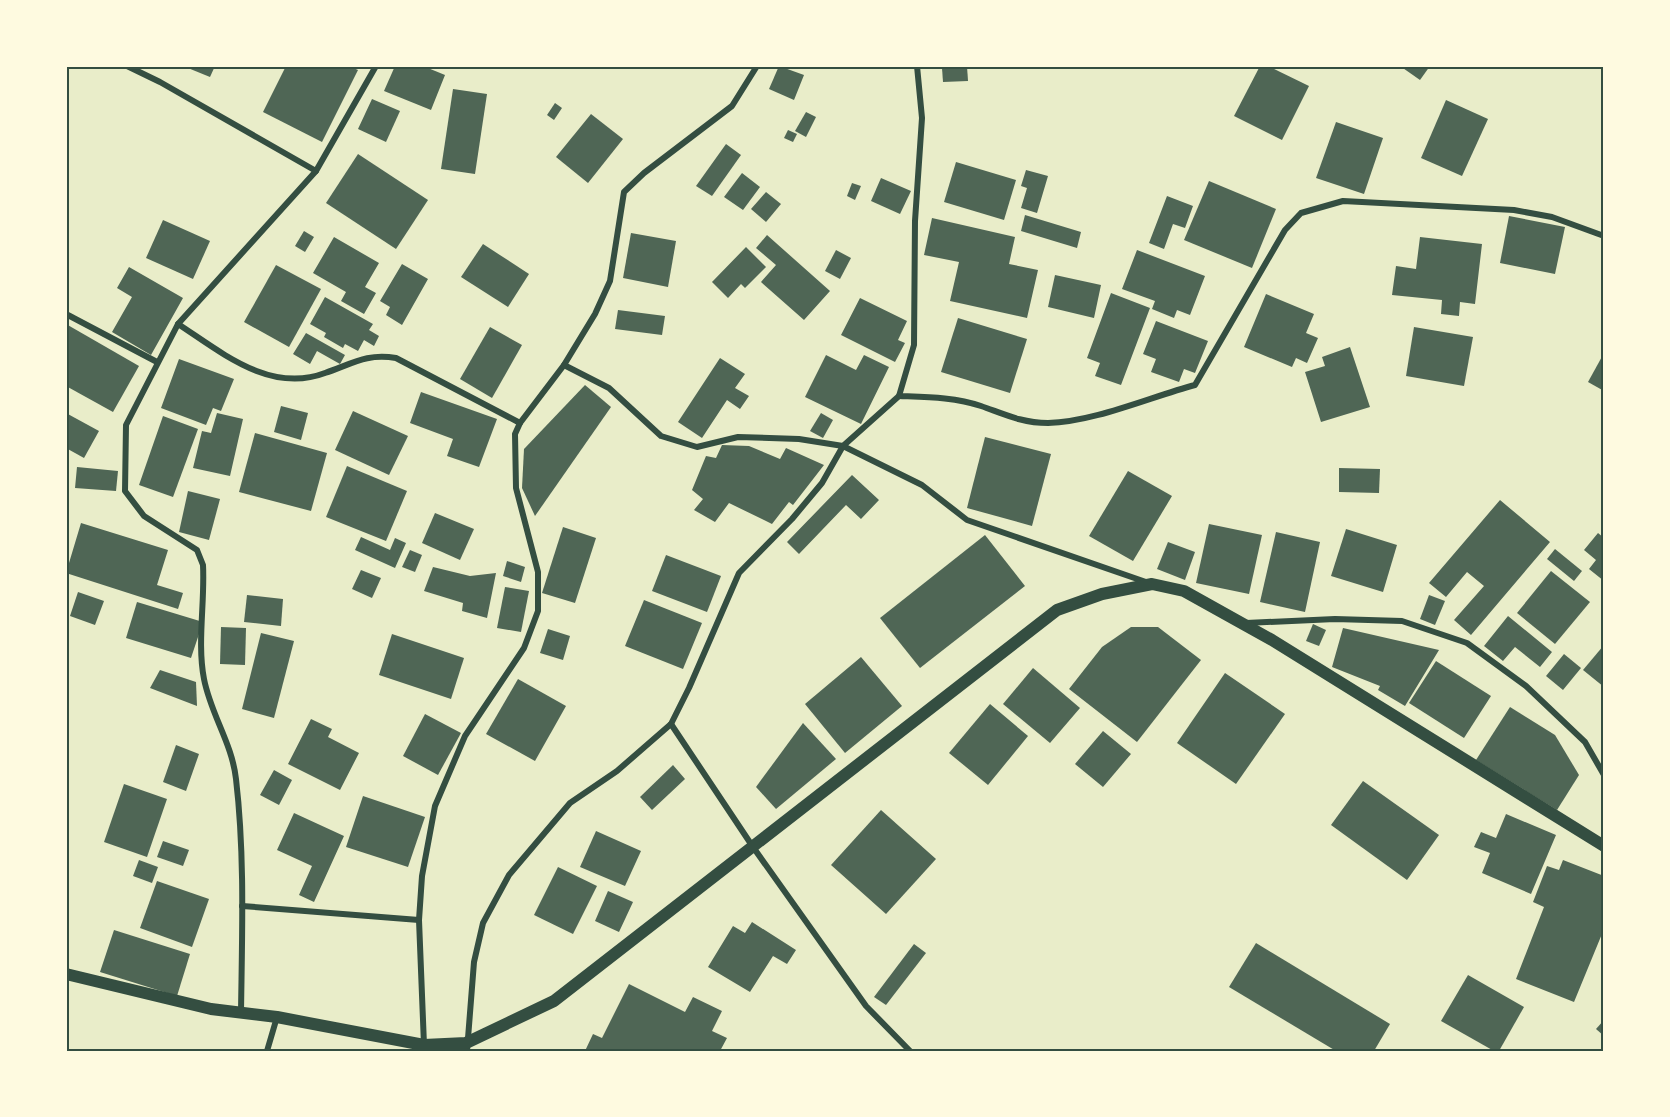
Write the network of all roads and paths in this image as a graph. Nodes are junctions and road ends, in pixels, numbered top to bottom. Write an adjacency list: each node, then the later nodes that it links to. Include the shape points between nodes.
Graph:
1 (127, 66): 5 (street)
2 (376, 66): 5 (street)
3 (757, 66): 10 (street, via 732,106 624,192 610,281)
4 (918, 66): 11 (street, via 922,117 915,221 914,345)
5 (316, 171): 8 (street)
6 (1604, 236): 11 (street, via 1552,217 1514,210 1343,201 1301,213 1285,230 1195,385 1049,423 1014,420 980,406 941,398)
7 (66, 314): 9 (street)
8 (178, 324): 9 (street); 12 (street, via 240,364 281,378 323,375 376,354 396,358)
9 (157, 362): 20 (street, via 126,425 125,491 144,516 197,550 203,565 203,676 209,703 232,753)
10 (564, 365): 12 (street); 13 (street, via 609,388 661,436 697,447 738,437)
11 (899, 396): 13 (street)
12 (520, 423): 21 (street, via 515,434 516,488 538,572 538,611 524,648 465,736 443,782 429,828)
13 (843, 446): 14 (street, via 922,485 967,520); 16 (street, via 822,483 739,573)
14 (1152, 584): 15 (main road, via 1184,591); 19 (main road, via 1102,594 1058,610)
15 (1242, 623): 17 (street, via 1402,621 1467,643 1526,686 1585,742); 18 (main road)
16 (671, 724): 19 (street); 26 (street, via 617,771 570,803 509,875 483,923 474,962)
17 (1604, 775)
18 (1604, 846)
19 (753, 847): 26 (main road, via 554,1001); 28 (street, via 866,1006)
20 (242, 906): 21 (street); 23 (street)
21 (419, 920): 25 (street)
22 (66, 974): 23 (main road)
23 (241, 1013): 24 (main road)
24 (277, 1017): 25 (main road); 27 (street)
25 (424, 1045): 26 (main road)
26 (467, 1047)
27 (267, 1051)
28 (910, 1051)

